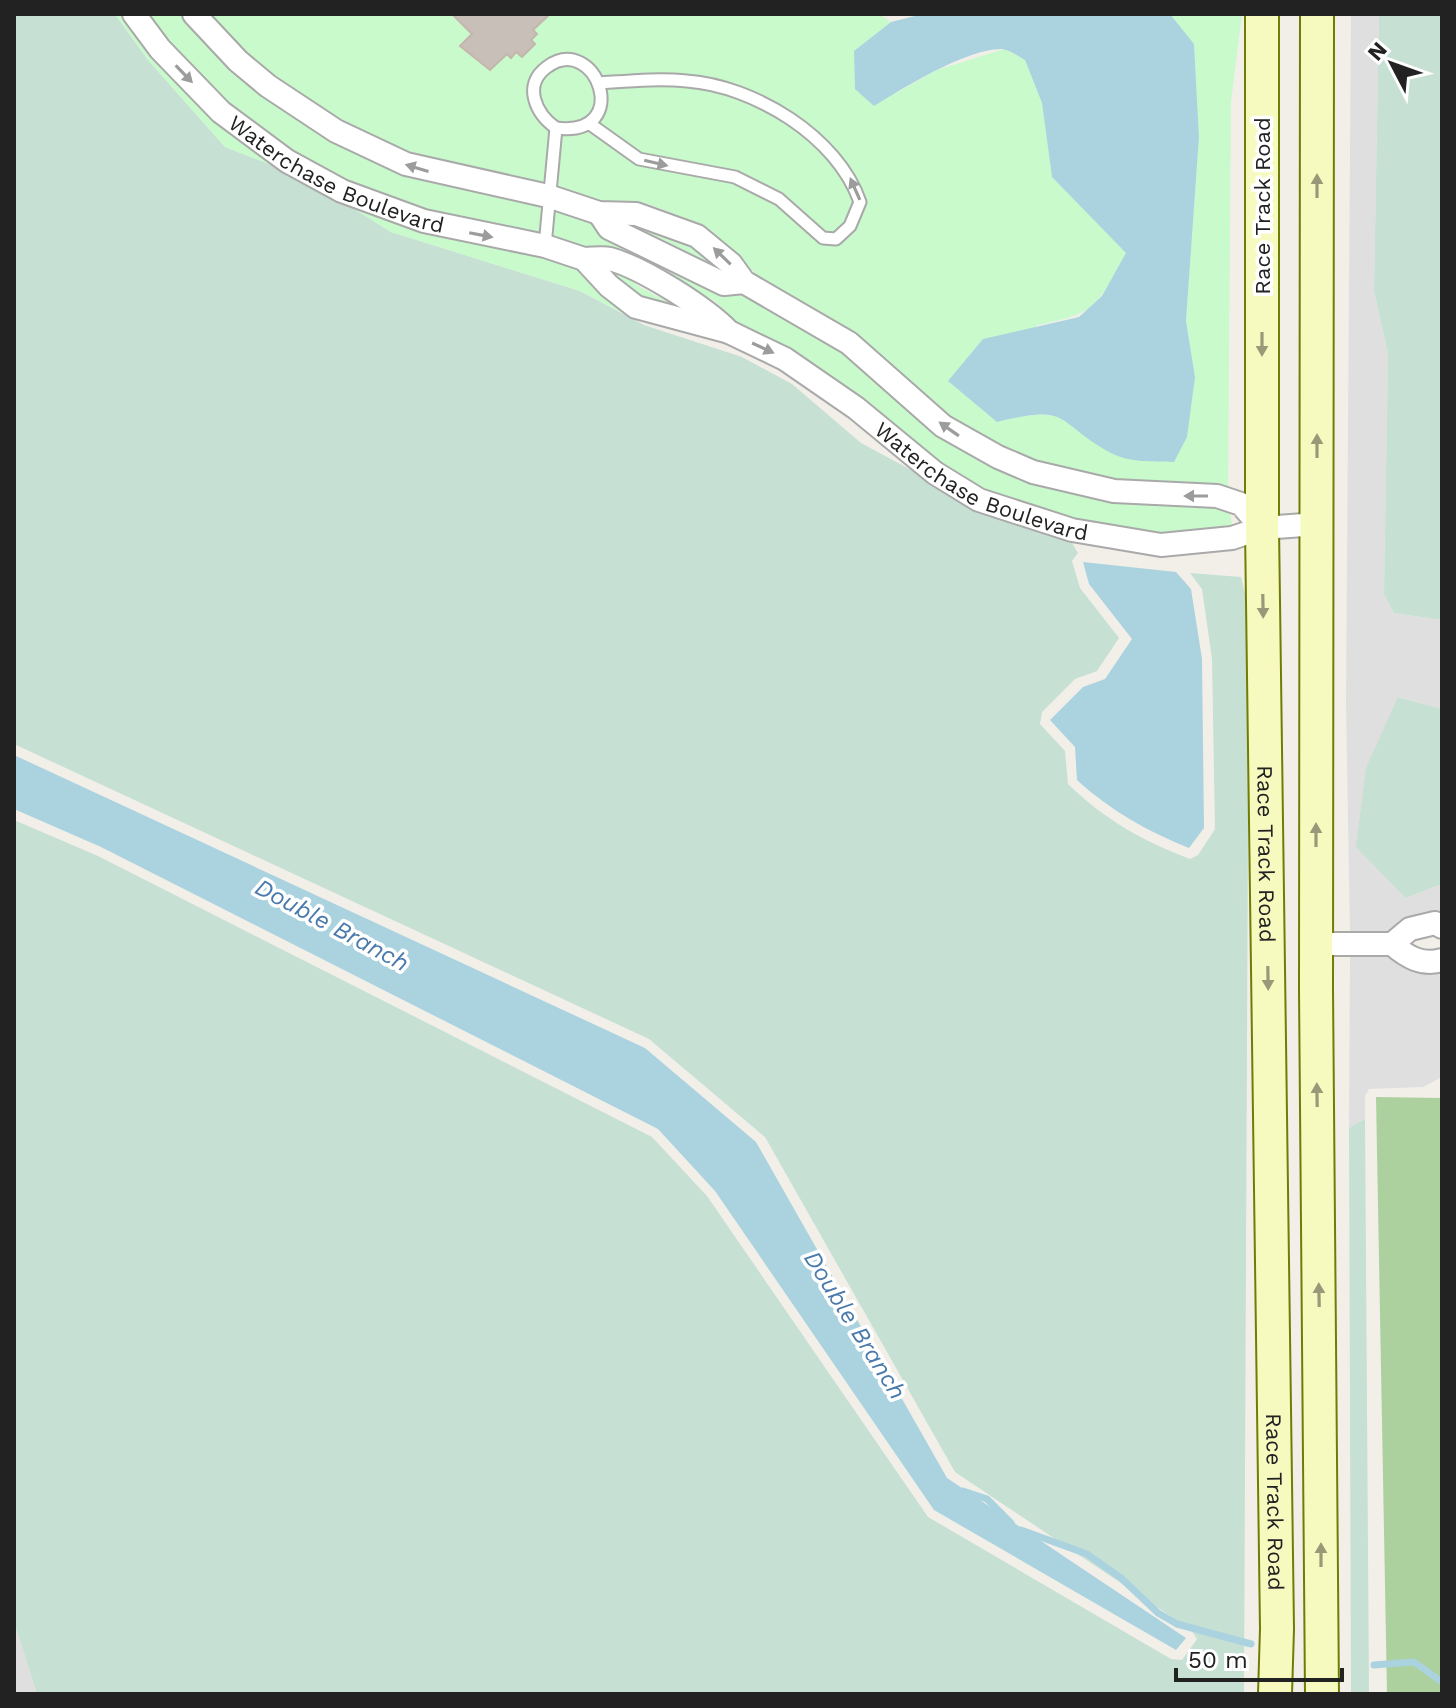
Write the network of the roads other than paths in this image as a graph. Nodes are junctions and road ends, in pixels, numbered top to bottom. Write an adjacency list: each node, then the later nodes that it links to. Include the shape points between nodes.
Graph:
1 (134, 14): 10 (street, Waterchase Boulevard, one-way to 10, via 221,112 287,161 342,191 424,221)
2 (194, 14): 8 (street, Waterchase Boulevard, one-way to 2, via 406,164 336,131 238,61)
3 (1262, 14): 15 (main road, Race Track Road, one-way to 15)
4 (1317, 14): 14 (main road, Race Track Road, one-way to 4)
5 (600, 83): 6 (lane, via 601,107); 6 (lane, one-way to 5, via 639,159 735,177 779,199 823,238 836,239 850,226 860,202 845,171 800,127 733,89 688,81); 7 (lane, via 586,66 569,59 541,72 534,104 542,119)
6 (590, 124): 7 (lane)
7 (556, 128): 8 (lane)
8 (548, 196): 9 (street, Waterchase Boulevard); 10 (lane)
9 (599, 213): 12 (street, Waterchase Boulevard, via 609,228 724,284); 12 (street, Waterchase Boulevard, one-way to 9, via 697,236 636,214)
10 (545, 246): 11 (street, Waterchase Boulevard)
11 (584, 259): 13 (street, Waterchase Boulevard, via 636,307); 13 (street, Waterchase Boulevard, via 608,258 626,266 710,312)
12 (744, 282): 15 (street, Waterchase Boulevard, one-way to 12, via 1241,504 1217,496 1114,491 1033,472 998,457 943,426 849,343)
13 (729, 332): 15 (street, Waterchase Boulevard, one-way to 15, via 785,359 935,473 979,500 1072,530 1161,545 1232,538)
14 (1317, 524): 15 (street, Waterchase Boulevard); 17 (main road, Race Track Road, one-way to 14)
15 (1262, 528): 21 (main road, Race Track Road, one-way to 21)
16 (1442, 927): 18 (street, via 1435,923 1410,929)
17 (1317, 944): 18 (street); 20 (main road, Race Track Road, one-way to 17)
18 (1392, 944): 19 (street, via 1406,956 1430,963)
19 (1442, 960)
20 (1321, 1454): 21 (main road); 23 (main road, Race Track Road, one-way to 20)
21 (1275, 1455): 22 (main road, Race Track Road)
22 (1275, 1694)
23 (1322, 1694)

